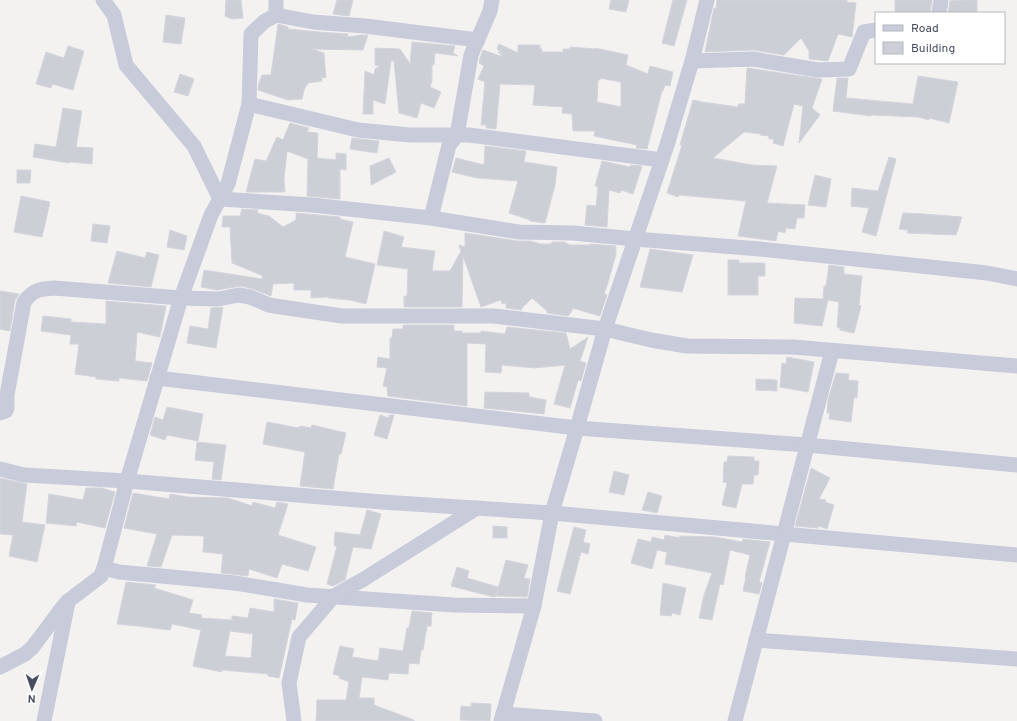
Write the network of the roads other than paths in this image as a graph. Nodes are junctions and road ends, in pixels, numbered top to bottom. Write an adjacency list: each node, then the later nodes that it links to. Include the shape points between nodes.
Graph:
1 (103, 0): 13 (street, via 114,15 126,65 194,146)
2 (492, 0): 8 (street)
3 (707, 0): 9 (street)
4 (941, 0): 6 (street)
5 (276, 7): 8 (street, via 314,22); 10 (street, via 251,34)
6 (939, 12)
7 (875, 30): 9 (street, via 864,32 849,69 818,70 753,59)
8 (478, 40): 11 (street, via 471,55)
9 (692, 61): 12 (street)
10 (249, 104): 11 (street, via 358,130 410,135); 13 (street, via 228,184)
11 (457, 135): 12 (street); 14 (street, via 449,145)
12 (662, 160): 15 (street)
13 (220, 199): 14 (street, via 312,205); 17 (street, via 211,215)
14 (431, 218): 15 (street, via 519,232 573,233)
15 (635, 240): 16 (street, via 760,249); 18 (street)
16 (1017, 279)
17 (181, 298): 18 (street, via 218,299 239,295 281,307 342,316 494,316); 21 (street); 22 (street, via 54,288 41,289 30,294 24,302 7,395 8,408)
18 (605, 329): 19 (street, via 687,346 793,347); 23 (street)
19 (832, 351): 20 (street); 24 (street)
20 (1017, 366)
21 (158, 378): 23 (street); 27 (street)
22 (0, 413)
23 (577, 428): 24 (street); 29 (street)
24 (807, 445): 25 (street); 30 (street)
25 (1017, 465)
26 (0, 468): 27 (street, via 24,475)
27 (128, 481): 28 (street); 32 (street)
28 (477, 508): 29 (street); 33 (street)
29 (552, 513): 30 (street); 35 (street)
30 (783, 534): 31 (street); 36 (street)
31 (1017, 554)
32 (104, 568): 33 (street, via 119,572 236,583); 34 (street, via 101,576)
33 (334, 596): 35 (street, via 454,605); 41 (street, via 299,637 289,683)
34 (68, 601): 38 (street, via 25,654); 40 (street)
35 (534, 606): 39 (street)
36 (756, 640): 37 (street); 43 (street)
37 (1017, 659)
38 (0, 667)
39 (502, 717): 42 (street)
40 (44, 721)
41 (294, 721)
42 (596, 721)
43 (735, 721)

